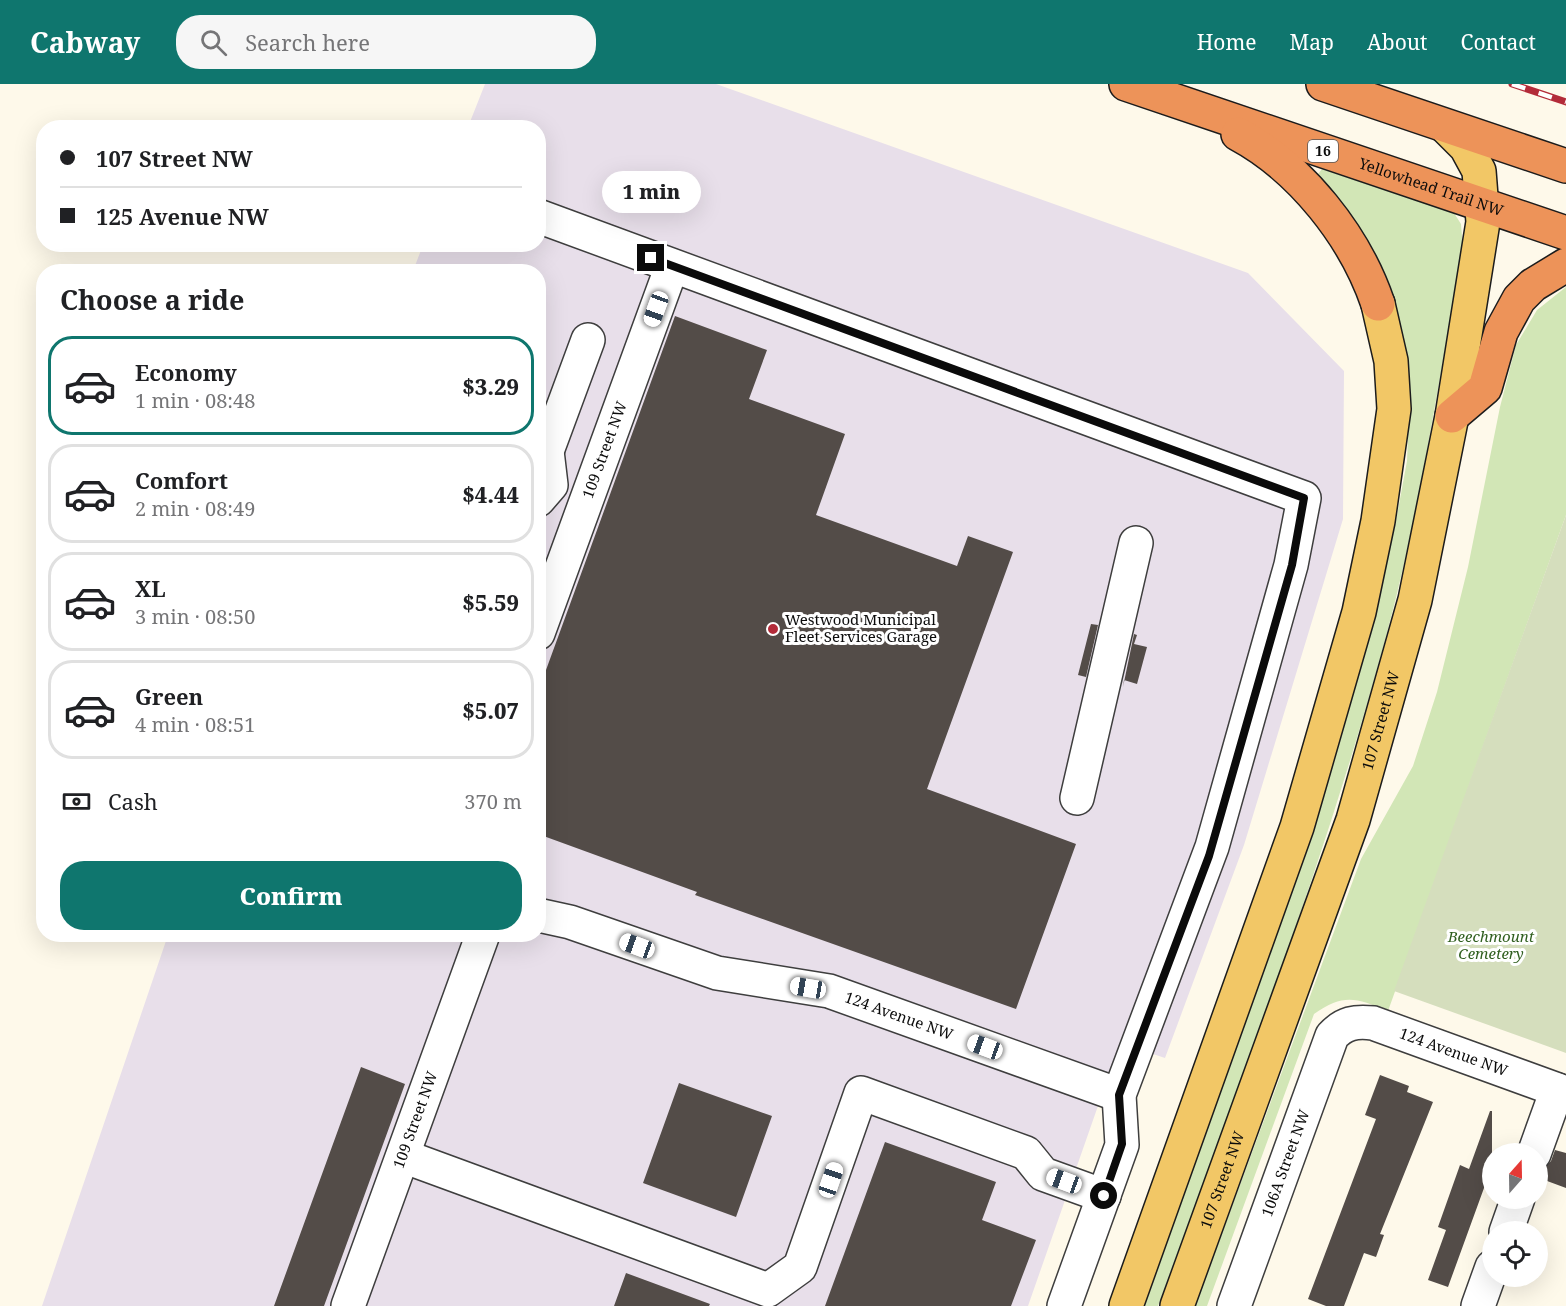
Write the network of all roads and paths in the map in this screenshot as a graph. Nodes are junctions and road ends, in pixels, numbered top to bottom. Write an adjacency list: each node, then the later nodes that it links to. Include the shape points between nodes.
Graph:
1 (1126, 84): 3 (highway, Yellowhead Trail NW / 16)
2 (1323, 84): 4 (highway)
3 (1163, 97): 6 (highway, Yellowhead Trail NW / 16); 11 (highway, via 1240,135 1287,170 1348,241 1369,278)
4 (1445, 126): 5 (highway); 6 (main road, 107 Street NW, via 1466,147 1479,171)
5 (1566, 166)
6 (1482, 205): 8 (highway, Yellowhead Trail NW / 16); 13 (main road, 107 Street NW, via 1480,255)
7 (546, 219): 10 (street)
8 (1566, 233)
9 (1566, 265): 13 (highway, via 1533,285 1519,299 1501,332 1485,388)
10 (672, 266): 18 (street, 109 Street NW); 24 (street, via 1304,498 1292,565 1209,856)
11 (1378, 304): 31 (main road, via 1391,361 1394,409 1378,521 1359,612 1297,827)
12 (588, 340): 14 (street)
13 (1452, 416): 32 (main road, 107 Street NW, via 1415,600 1353,820)
14 (546, 440)
15 (546, 461): 16 (street, via 551,485)
16 (546, 491)
17 (1136, 543): 19 (street)
18 (546, 611)
19 (1077, 798)
20 (546, 917): 24 (street, 124 Avenue NW, via 717,973 829,991)
21 (480, 942): 26 (street, 109 Street NW)
22 (1342, 1025): 23 (street, 124 Avenue NW, via 1373,1023); 33 (street, 106A Street NW, via 1332,1036)
23 (1562, 1091): 25 (street)
24 (1119, 1095): 27 (street, via 1122,1144)
25 (1539, 1143)
26 (403, 1156): 27 (street, via 768,1290 800,1267 861,1093 1026,1153 1043,1174); 29 (street, 109 Street NW)
27 (1104, 1196): 30 (street)
28 (1485, 1287): 34 (street)
29 (348, 1306)
30 (1064, 1306)
31 (1126, 1306)
32 (1178, 1306)
33 (1234, 1306)
34 (1478, 1306)

